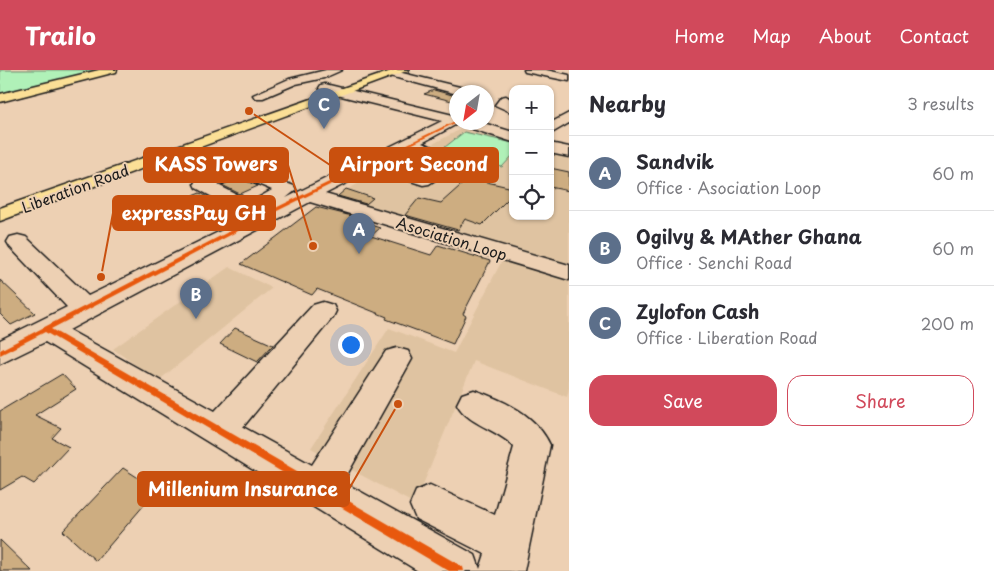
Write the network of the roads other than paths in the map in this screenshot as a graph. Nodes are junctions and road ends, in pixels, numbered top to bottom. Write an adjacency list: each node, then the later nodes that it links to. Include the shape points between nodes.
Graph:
1 (112, 70): 10 (main road)
2 (337, 70): 9 (street, via 294,81)
3 (379, 70): 8 (main road, Liberation Road)
4 (529, 70): 6 (street)
5 (397, 71): 7 (street); 8 (main road)
6 (569, 78)
7 (449, 87)
8 (341, 88): 11 (street); 12 (main road, Liberation Road); 13 (street); 27 (main road, Liberation Road)
9 (259, 95)
10 (0, 98)
11 (374, 100): 12 (main road, via 340,99); 14 (street)
12 (292, 110): 28 (main road, Liberation Road)
13 (449, 118)
14 (449, 119)
15 (564, 119): 19 (street)
16 (494, 122): 17 (street)
17 (509, 125)
18 (449, 127): 22 (street)
19 (554, 127)
20 (489, 130): 21 (street)
21 (509, 136)
22 (409, 144): 25 (street); 25 (street, via 452,163 424,180)
23 (554, 149): 24 (street)
24 (569, 152)
25 (374, 163): 26 (street)
26 (306, 195): 30 (street, Asociation Loop); 31 (street, via 257,213)
27 (0, 203)
28 (0, 215)
29 (18, 242): 31 (street)
30 (569, 273)
31 (84, 308): 33 (street)
32 (323, 311): 37 (street)
33 (44, 329): 34 (street); 37 (street)
34 (0, 353)
35 (397, 359): 38 (street)
36 (474, 404): 40 (street, via 520,429 532,445)
37 (219, 431): 38 (street)
38 (318, 489): 41 (street)
39 (430, 505): 40 (street)
40 (505, 557)
41 (459, 571)

